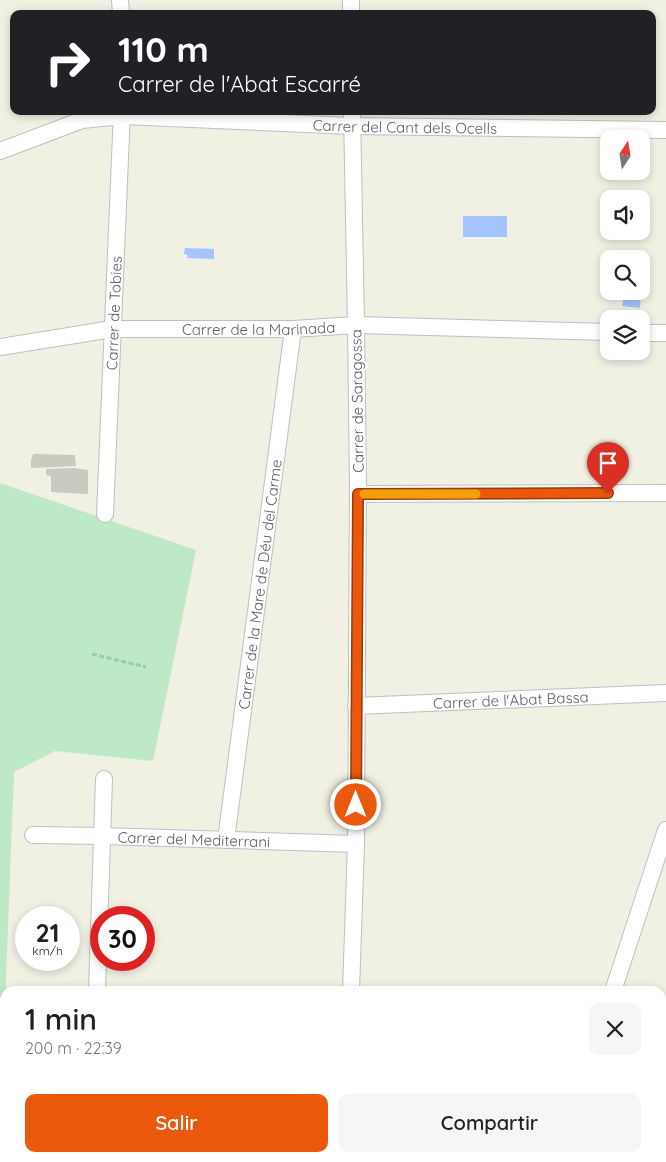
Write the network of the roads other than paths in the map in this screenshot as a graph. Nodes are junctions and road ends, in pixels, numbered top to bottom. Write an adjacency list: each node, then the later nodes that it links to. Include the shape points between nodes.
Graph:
1 (115, 115): 6 (street, Carrer del Cant dels Ocells, via 82,120)
2 (122, 115): 8 (street, Carrer de Tobies)
3 (168, 115): 4 (street, Carrer del Cant dels Ocells)
4 (352, 119): 5 (street, Carrer del Cant dels Ocells); 7 (street, Carrer de Saragossa)
5 (666, 130)
6 (0, 151)
7 (356, 326): 9 (street, Carrer de la Marinada); 10 (street, Carrer de la Marinada); 15 (street, Carrer de Saragossa)
8 (112, 328): 9 (street, Carrer de la Marinada); 13 (street, Carrer de la Marinada); 16 (street, Carrer de Tobies)
9 (293, 329): 23 (street, Carrer de la Mare de Déu del Carme)
10 (600, 332)
11 (650, 333): 12 (street)
12 (666, 333)
13 (0, 347)
14 (666, 493): 15 (street)
15 (358, 494): 18 (street, Carrer de Saragossa)
16 (105, 514)
17 (666, 693): 18 (street, Carrer de l'Abat Bassa)
18 (356, 706): 24 (street, Carrer de Saragossa)
19 (104, 779): 22 (street)
20 (666, 830): 27 (street)
21 (33, 835): 22 (street, Carrer del Mediterrani)
22 (102, 836): 23 (street, Carrer del Mediterrani); 25 (street)
23 (226, 840): 24 (street, Carrer del Mediterrani)
24 (356, 844): 26 (street, Carrer de Saragossa)
25 (97, 986)
26 (351, 986)
27 (615, 986)

